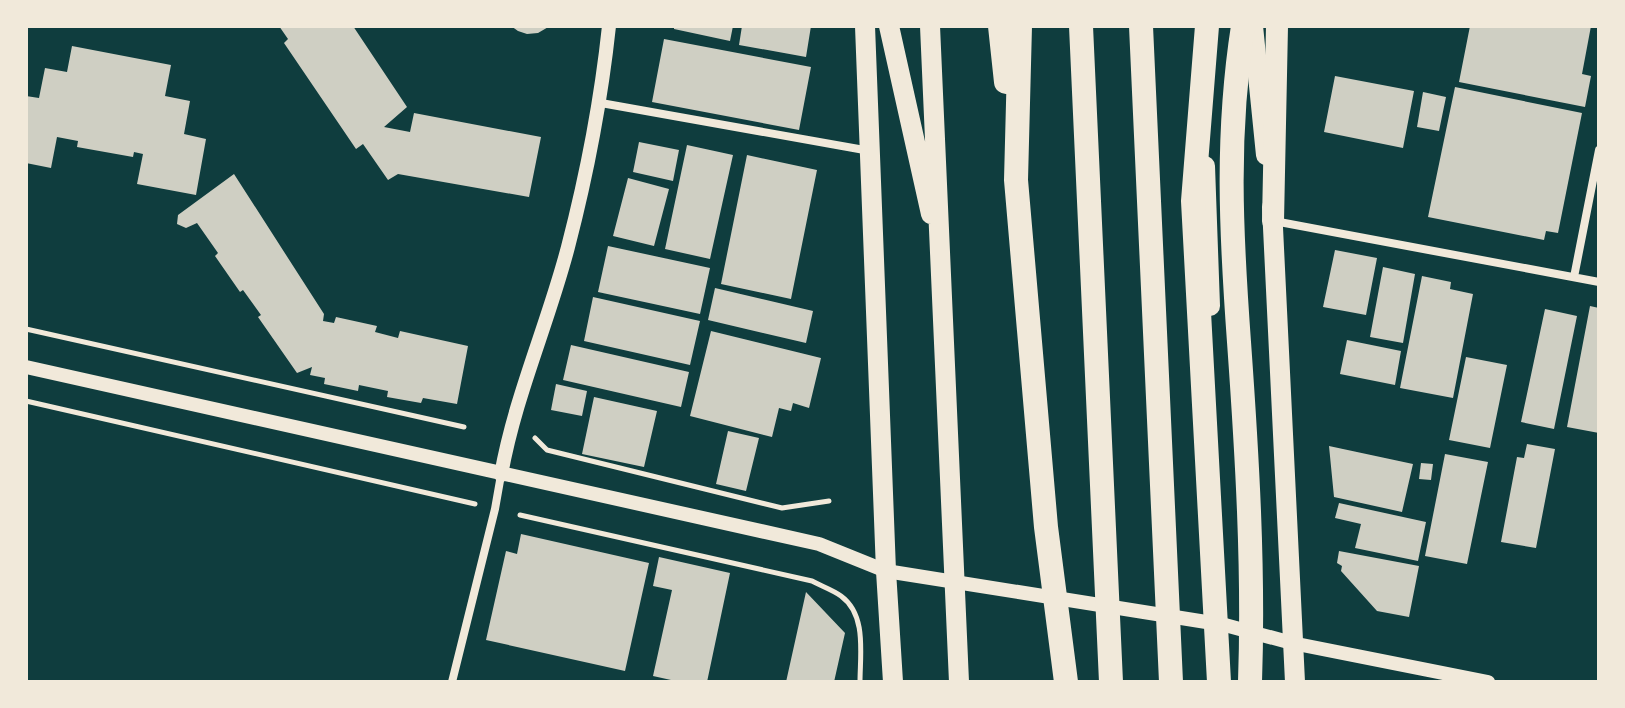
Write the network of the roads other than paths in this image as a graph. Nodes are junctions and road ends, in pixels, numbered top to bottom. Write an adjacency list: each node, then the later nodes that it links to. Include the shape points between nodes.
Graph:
1 (609, 26): 14 (street)
2 (865, 26): 16 (main road)
3 (889, 26): 19 (main road, via 926,199)
4 (930, 26): 19 (main road)
5 (1000, 26): 17 (highway)
6 (1020, 26): 17 (highway)
7 (1081, 26): 32 (highway)
8 (1141, 26): 33 (highway)
9 (1199, 26): 26 (main road)
10 (1207, 26): 34 (highway, via 1193,201)
11 (1243, 26): 36 (highway, via 1230,199 1248,498)
12 (1253, 26): 18 (main road)
13 (1277, 26): 18 (highway)
14 (601, 103): 16 (street); 23 (street, via 568,249 509,432)
15 (1599, 150): 20 (street)
16 (871, 151): 24 (main road)
17 (1016, 180): 31 (highway, via 1046,527)
18 (1273, 221): 20 (street); 27 (main road)
19 (940, 240): 25 (main road)
20 (1574, 277): 21 (street)
21 (1599, 282)
22 (26, 367): 23 (street)
23 (501, 475): 24 (street, via 819,544); 28 (street)
24 (886, 571): 25 (street); 29 (main road)
25 (955, 582): 26 (street); 30 (main road)
26 (1225, 625): 27 (street); 35 (main road)
27 (1292, 643): 37 (main road); 38 (street)
28 (452, 682)
29 (893, 682)
30 (959, 682)
31 (1066, 682)
32 (1111, 682)
33 (1171, 682)
34 (1219, 682)
35 (1227, 682)
36 (1250, 682)
37 (1295, 682)
38 (1488, 682)

